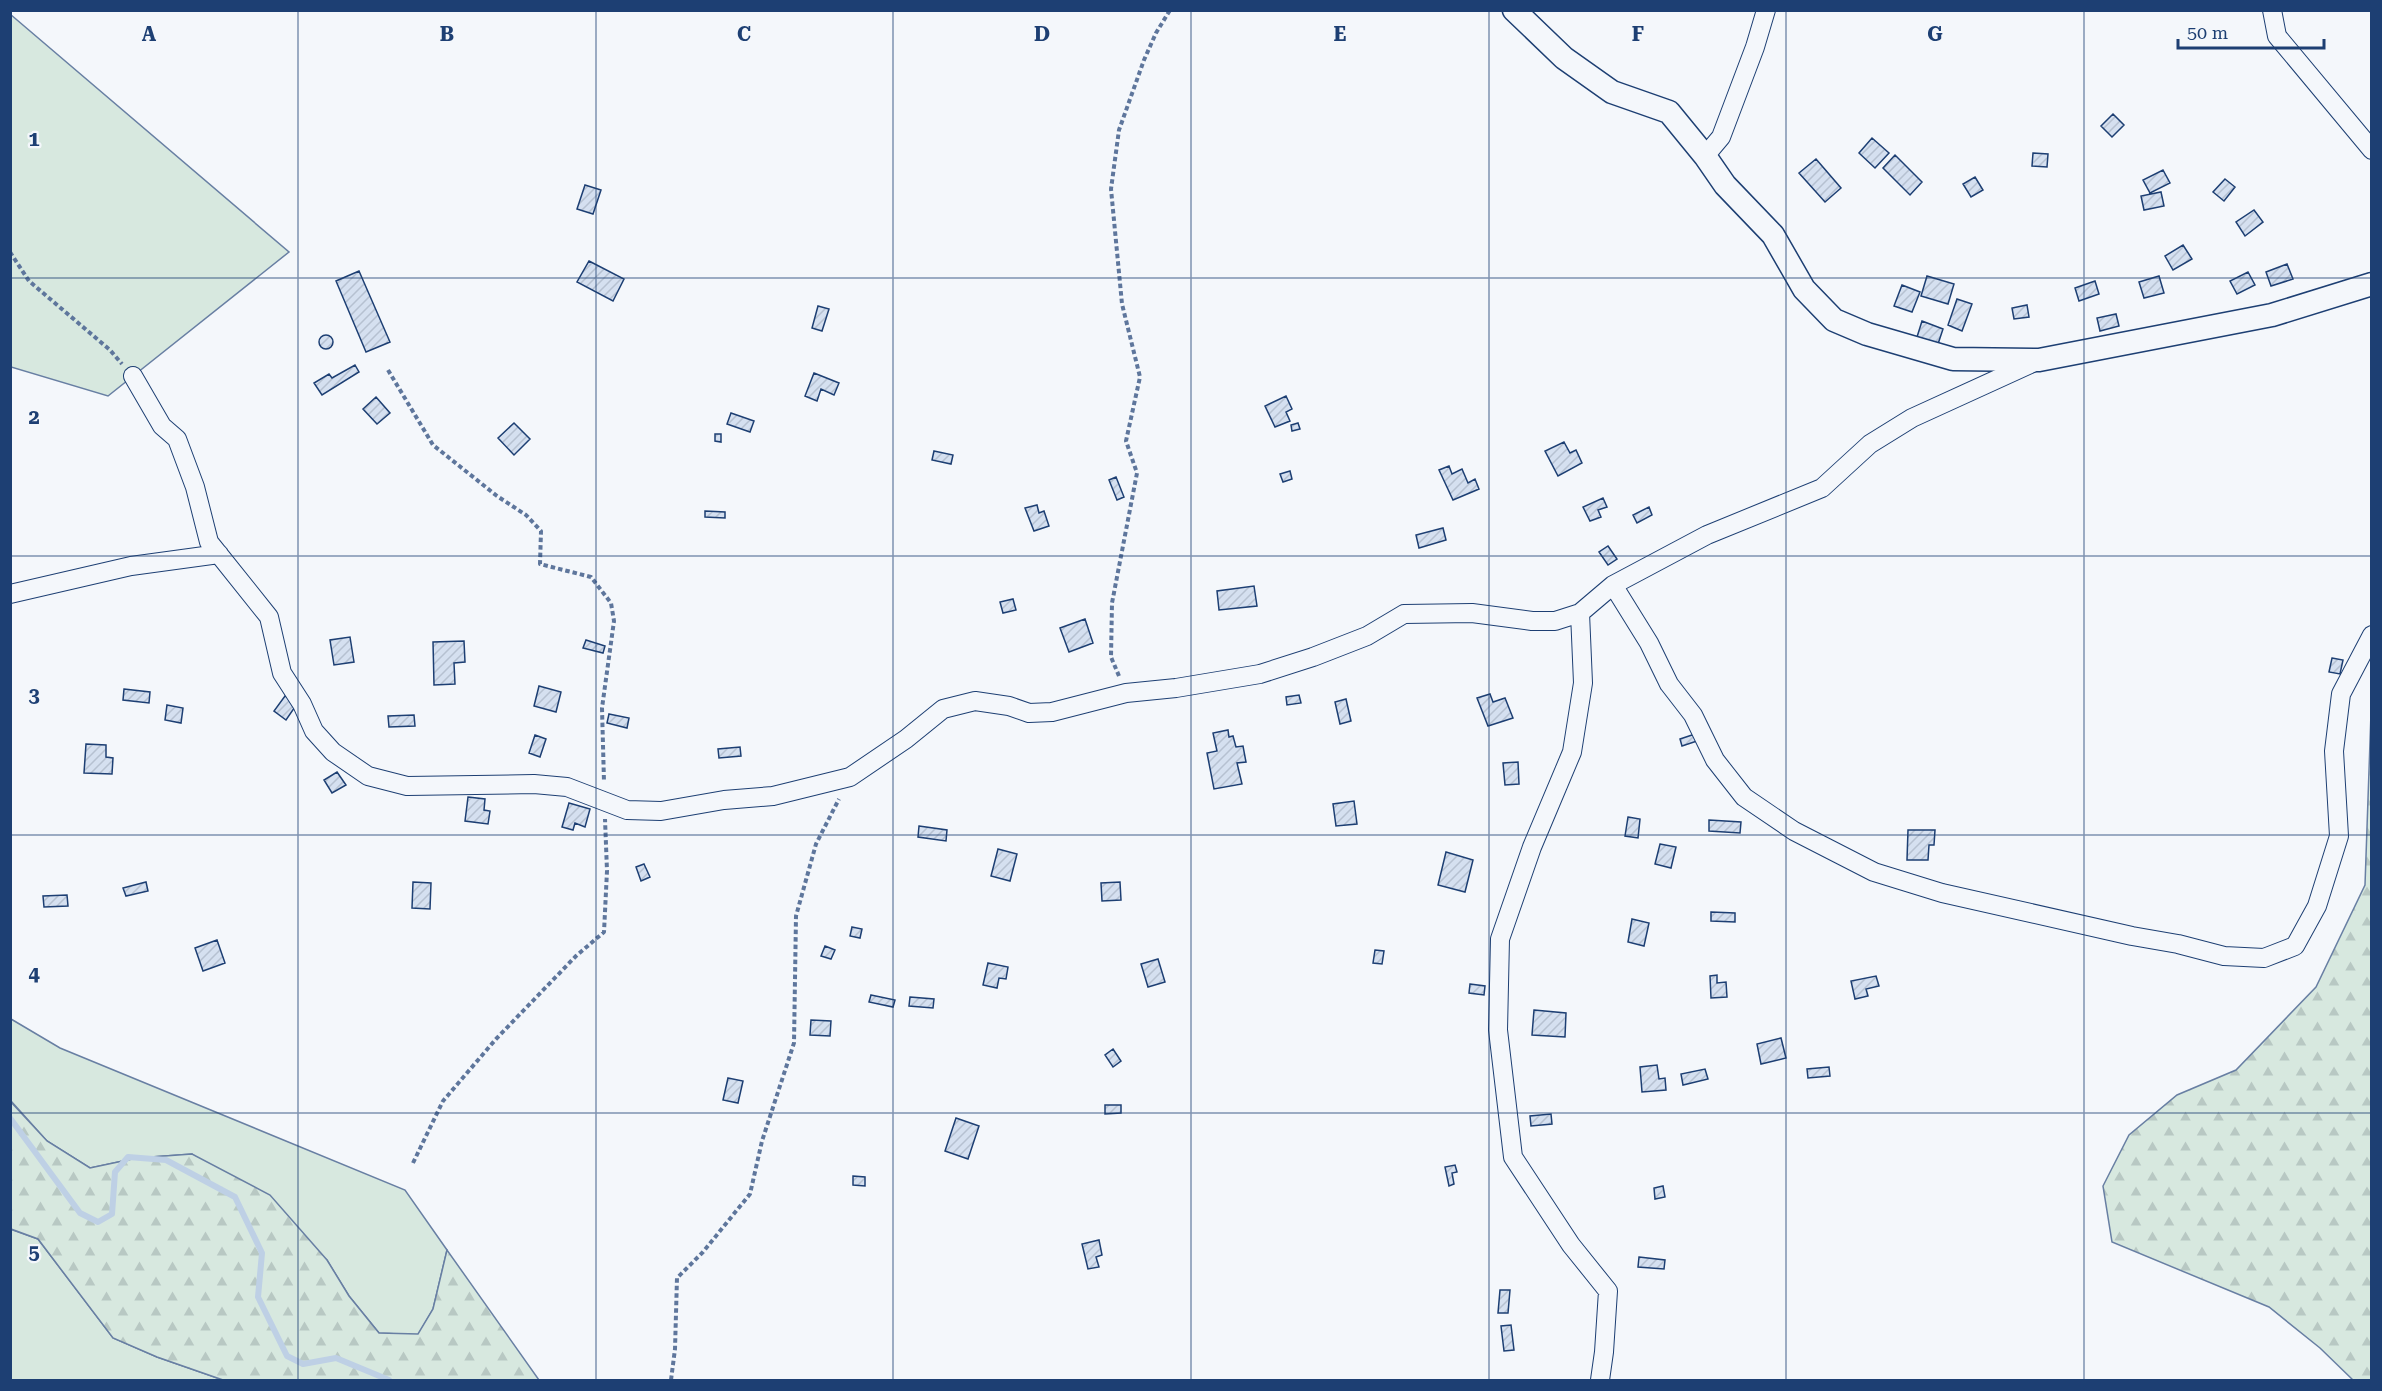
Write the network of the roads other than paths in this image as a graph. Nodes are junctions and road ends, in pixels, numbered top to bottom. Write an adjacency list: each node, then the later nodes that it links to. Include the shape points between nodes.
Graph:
1 (1514, 10): 5 (street, via 1564,58 1612,92 1669,112)
2 (1766, 10): 5 (street, via 1721,138)
3 (2272, 10): 4 (street, via 2277,36)
4 (2372, 150)
5 (1705, 156): 7 (street, via 1725,185 1773,235 1804,289 1834,320 1867,334 1953,358)
6 (2372, 284): 7 (street, via 2272,315)
7 (2039, 360): 10 (street, via 1912,418 1870,444 1822,488 1707,535)
8 (132, 376): 9 (street, via 162,426 177,439 209,542)
9 (219, 554): 11 (street, via 131,566); 12 (street, via 269,616 282,672 314,731 333,753 368,776 407,786 567,787 627,810 661,811 773,796 850,777 943,709 975,701 1029,713 1052,712 1126,693 1260,674 1367,636 1404,614 1473,613 1555,621)
10 (1613, 585): 12 (street); 13 (street, via 1669,684 1693,715 1715,760 1744,797 1794,831 1874,872 1942,893 2224,956 2264,958 2295,946 2317,906 2339,836 2334,751 2340,694)
11 (10, 594)
12 (1580, 613): 14 (street, via 1583,683 1572,752 1532,847 1500,939 1498,1030 1513,1157 1570,1245 1608,1291)
13 (2372, 635)
14 (1600, 1380)

